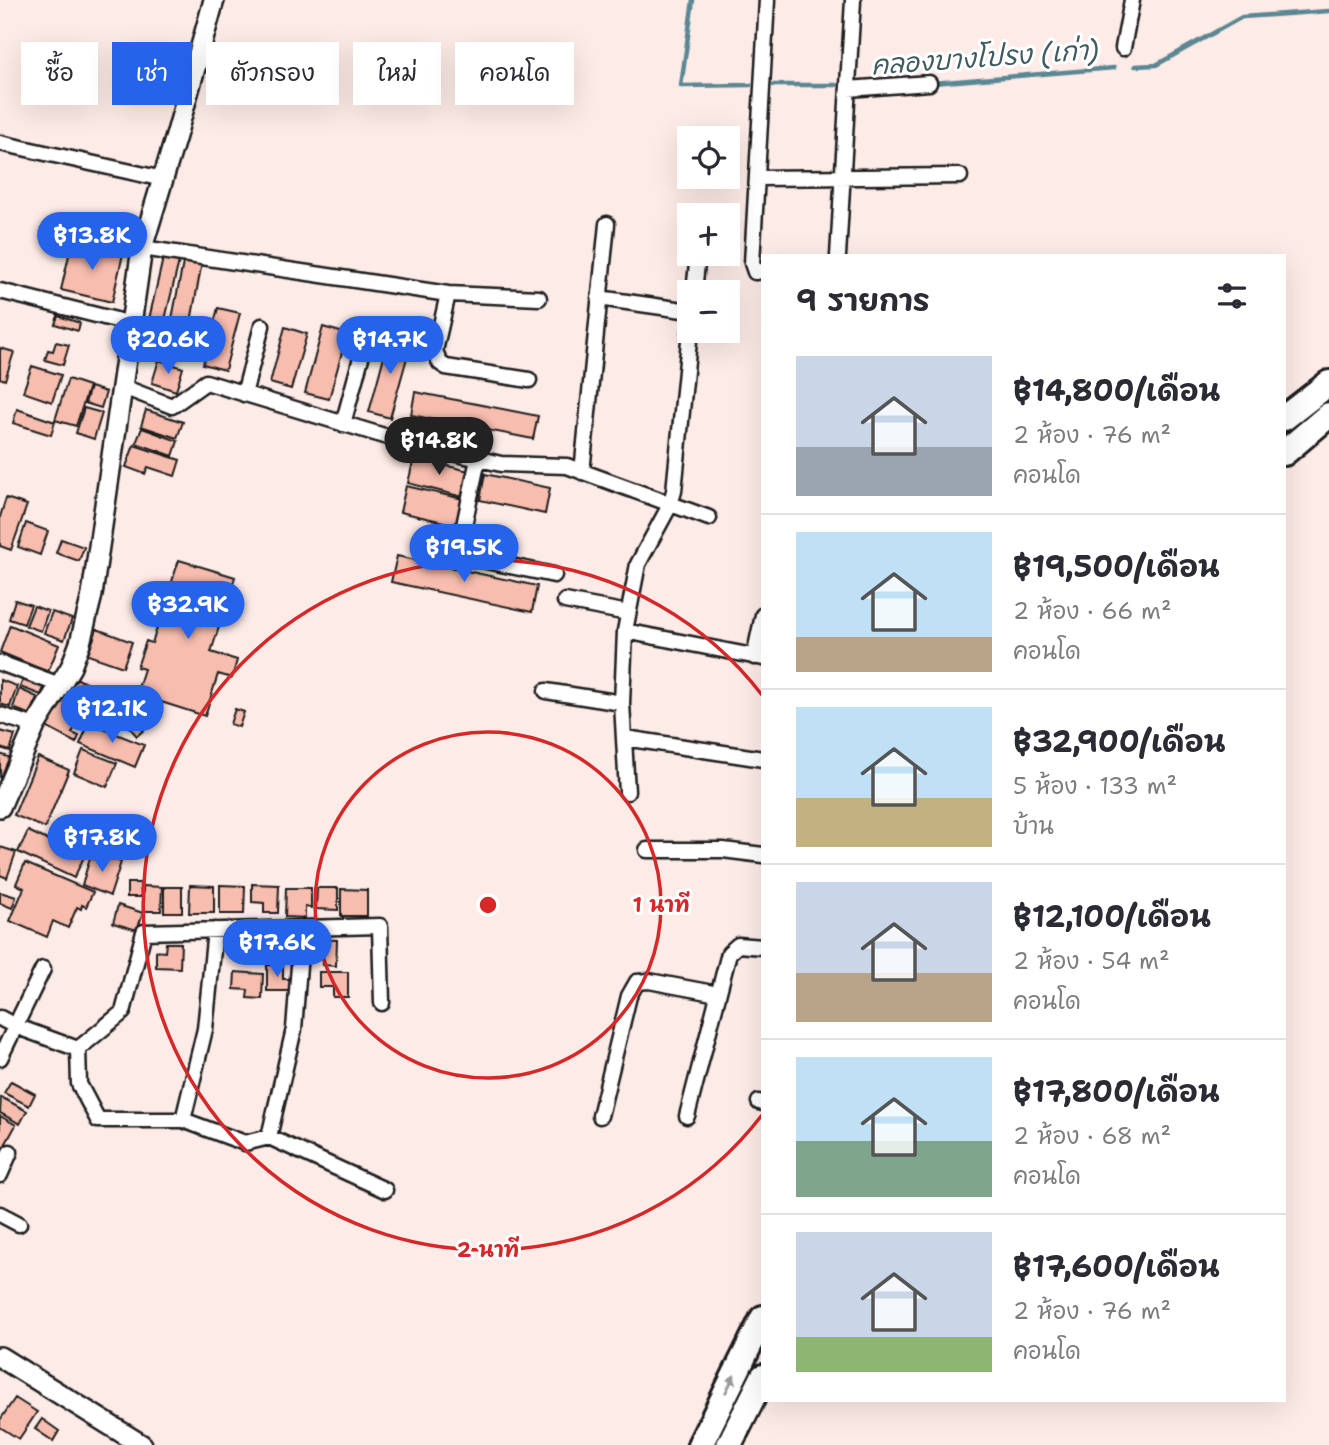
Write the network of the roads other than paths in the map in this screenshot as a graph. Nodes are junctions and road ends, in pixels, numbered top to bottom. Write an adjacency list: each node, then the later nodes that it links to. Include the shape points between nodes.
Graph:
1 (214, 0): 12 (street)
2 (767, 0): 11 (street)
3 (853, 0): 7 (street)
4 (1132, 0): 5 (street)
5 (1123, 48)
6 (929, 83): 7 (street)
7 (848, 89): 10 (street)
8 (0, 143): 12 (street)
9 (960, 176): 10 (street)
10 (843, 177): 11 (street); 15 (street)
11 (757, 178): 16 (street, via 752,263 755,272)
12 (163, 179): 14 (street)
13 (607, 224): 20 (street)
14 (142, 248): 18 (street); 22 (street)
15 (838, 254)
16 (761, 271)
17 (0, 291): 22 (street)
18 (448, 294): 19 (street); 26 (street, via 435,351 440,363)
19 (539, 298)
20 (599, 298): 21 (street); 35 (street)
21 (677, 309)
22 (132, 324): 28 (street)
23 (262, 326): 29 (street)
24 (365, 343): 32 (street)
25 (689, 343): 36 (street)
26 (529, 380)
27 (1329, 383): 31 (highway)
28 (123, 387): 29 (street, via 172,406 206,382); 47 (street, via 92,595 80,643)
29 (244, 394): 32 (street)
30 (1329, 415): 33 (highway)
31 (1286, 416)
32 (343, 424): 34 (street)
33 (1286, 451)
34 (478, 458): 35 (street, via 501,464 567,466); 39 (street)
35 (582, 472): 36 (street)
36 (670, 505): 37 (street); 42 (street, via 638,564)
37 (709, 518)
38 (424, 548): 39 (street)
39 (458, 554): 40 (street)
40 (554, 575)
41 (565, 601): 42 (street)
42 (628, 613): 43 (street)
43 (625, 631): 45 (street); 49 (street)
44 (761, 632): 45 (street)
45 (758, 657)
46 (0, 663): 47 (street)
47 (60, 685): 51 (street)
48 (546, 691): 49 (street)
49 (622, 703): 52 (street)
50 (0, 715): 51 (street)
51 (35, 726): 55 (street)
52 (625, 738): 53 (street); 54 (street)
53 (761, 759)
54 (627, 792)
55 (0, 807)
56 (647, 850): 57 (street)
57 (761, 855)
58 (302, 928): 59 (street); 63 (street, via 380,926); 71 (street, via 295,1029)
59 (215, 930): 66 (street, via 144,932 123,1012); 70 (street, via 205,1030)
60 (761, 947): 62 (street, via 733,948)
61 (43, 969): 65 (street)
62 (718, 994): 68 (street, via 636,982); 69 (street)
63 (382, 1003)
64 (0, 1018): 65 (street)
65 (15, 1026): 66 (street); 67 (street)
66 (78, 1049): 70 (street, via 79,1084 98,1120)
67 (0, 1058)
68 (600, 1116)
69 (687, 1116)
70 (183, 1120): 71 (street, via 245,1143)
71 (269, 1137): 74 (street)
72 (10, 1153): 73 (street)
73 (0, 1175)
74 (385, 1190)
75 (0, 1214): 76 (street)
76 (19, 1224)
77 (761, 1322): 83 (highway, one-way to 77)
78 (0, 1357): 80 (street)
79 (761, 1381): 84 (highway)
80 (119, 1429): 81 (street); 82 (street)
81 (142, 1445)
82 (150, 1445)
83 (700, 1445)
84 (729, 1445)

